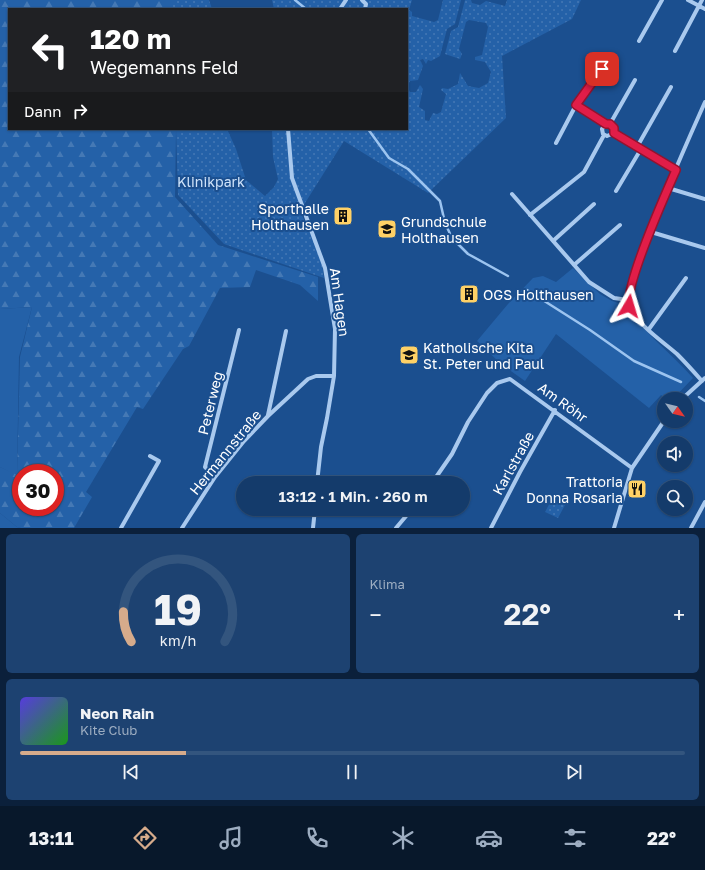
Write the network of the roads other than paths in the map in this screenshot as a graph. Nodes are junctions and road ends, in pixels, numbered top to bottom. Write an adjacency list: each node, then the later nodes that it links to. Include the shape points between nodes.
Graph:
1 (662, 0): 6 (street)
2 (688, 0): 4 (street)
3 (702, 0): 4 (street)
4 (699, 6): 5 (street); 7 (street)
5 (705, 9)
6 (639, 41)
7 (675, 51)
8 (602, 69): 12 (street)
9 (635, 80): 13 (street)
10 (672, 87): 18 (street)
11 (705, 102): 19 (street)
12 (576, 105): 13 (street); 17 (street)
13 (608, 124): 15 (street, via 614,128); 16 (street, via 602,129)
14 (288, 130): 36 (street, Am Hagen, via 292,178 325,268 335,329)
15 (614, 133): 16 (street); 18 (street)
16 (604, 135): 25 (street, via 584,172)
17 (556, 144)
18 (639, 148): 19 (street); 21 (street)
19 (676, 170): 20 (street)
20 (668, 188): 23 (street); 27 (street)
21 (616, 190)
22 (512, 194): 25 (street)
23 (705, 199)
24 (594, 204): 28 (street)
25 (530, 215): 28 (street)
26 (620, 225): 30 (street)
27 (651, 232): 29 (street); 32 (street)
28 (552, 241): 30 (street)
29 (705, 248)
30 (574, 264): 32 (street, via 601,292 614,298)
31 (686, 278): 33 (street)
32 (628, 300): 33 (street, via 629,306)
33 (649, 329): 37 (street)
34 (239, 330): 46 (street, Peterweg, via 205,467)
35 (286, 331): 40 (street)
36 (334, 376): 40 (street, Hermannstraße, via 316,376 308,379); 44 (street, Am Hagen)
37 (704, 380): 38 (street)
38 (690, 392)
39 (555, 410): 43 (street, Am Röhr); 45 (street, Am Röhr, via 510,379 497,383 487,393 468,422 452,454); 54 (street, Karlstraße)
40 (268, 416): 46 (street, Hermannstraße)
41 (659, 428): 43 (street)
42 (150, 456): 50 (street, via 159,461)
43 (632, 468): 55 (street)
44 (318, 476)
45 (437, 476)
46 (215, 477): 51 (street, Hermannstraße)
47 (705, 502): 56 (street)
48 (314, 516): 52 (street)
49 (406, 516): 53 (street)
50 (122, 528)
51 (182, 528)
52 (313, 528)
53 (396, 528)
54 (491, 528)
55 (614, 528)
56 (691, 528)

